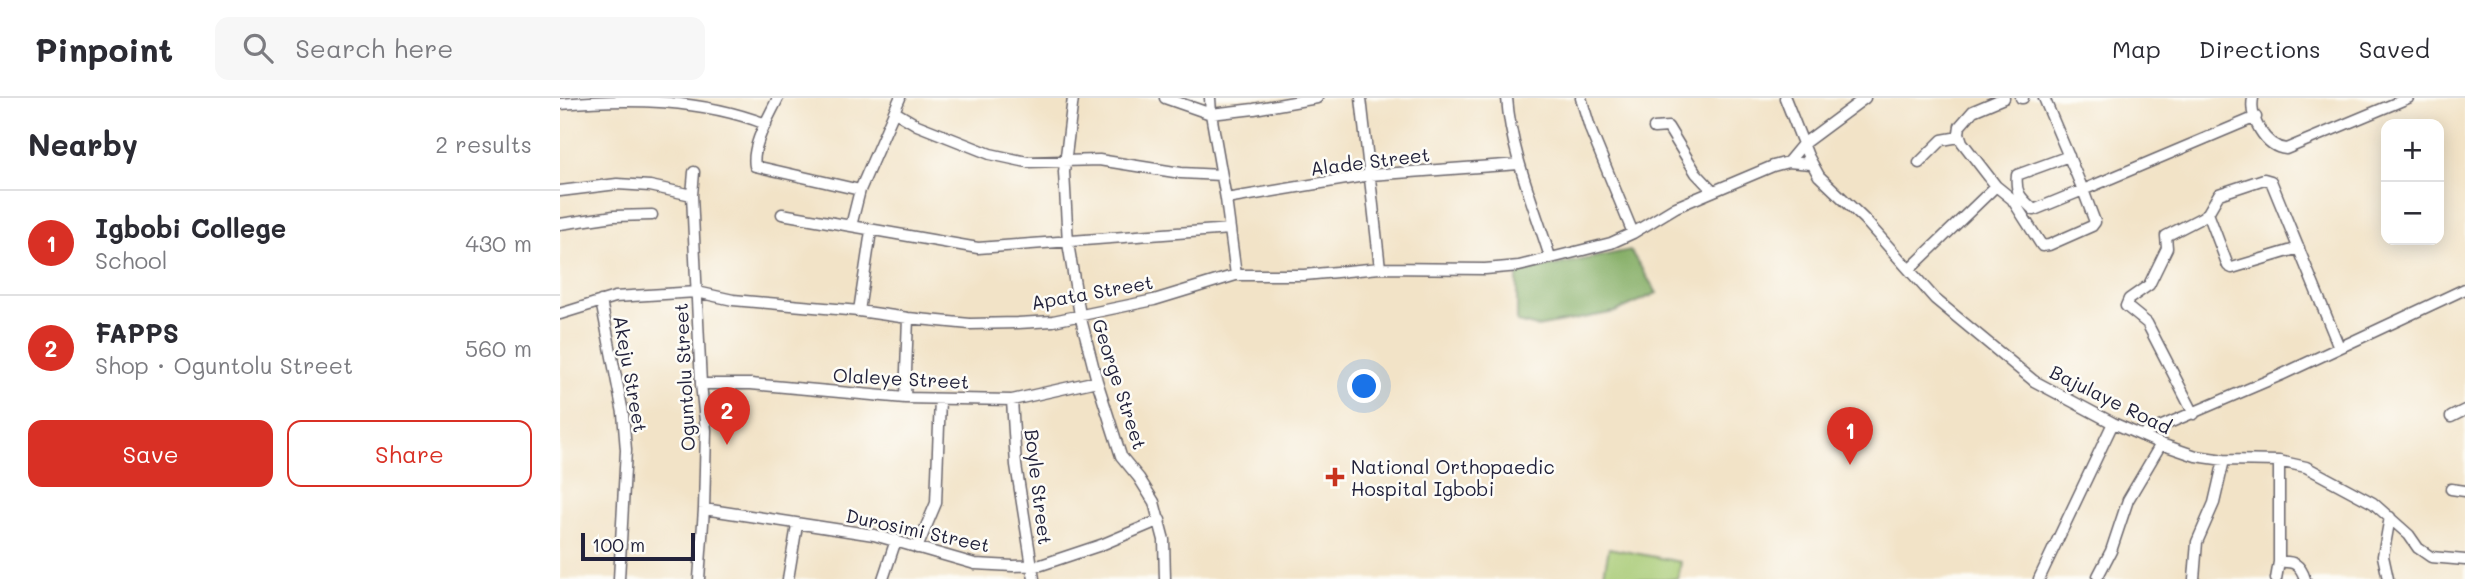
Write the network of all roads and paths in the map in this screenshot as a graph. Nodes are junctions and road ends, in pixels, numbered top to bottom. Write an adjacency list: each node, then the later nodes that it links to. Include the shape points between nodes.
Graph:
1 (778, 98): 20 (street)
2 (900, 98): 17 (street)
3 (1073, 98): 25 (street, George Street)
4 (1165, 98): 18 (street)
5 (1210, 98): 18 (street)
6 (1317, 98): 18 (street)
7 (1361, 98): 32 (street)
8 (1507, 98): 28 (street)
9 (1581, 98): 47 (street)
10 (1785, 98): 23 (street, Bajulaye Road)
11 (1866, 98): 23 (street)
12 (2004, 98): 22 (street, via 1973,111 1960,126)
13 (2044, 98): 24 (street)
14 (2253, 98): 19 (street)
15 (2408, 98): 19 (street, via 2286,149 2268,142)
16 (560, 104): 20 (street, via 673,102 738,113)
17 (895, 112): 25 (street, via 990,154 1027,162); 34 (street)
18 (1211, 114): 31 (street)
19 (2256, 117): 35 (street)
20 (766, 124): 34 (street, via 755,166)
21 (1654, 128): 37 (street, via 1668,127 1696,173)
22 (1959, 137): 27 (street, via 1942,140); 33 (street)
23 (1803, 144): 26 (street); 29 (street, Bajulaye Road)
24 (2068, 156): 35 (street); 35 (street, via 2017,175 2016,188 2034,210)
25 (1065, 162): 31 (street, via 1100,160); 48 (street, George Street)
26 (1788, 162): 29 (street); 37 (street, Apata Street)
27 (1919, 163)
28 (1519, 164): 32 (street, Alade Street); 50 (street)
29 (1811, 164): 52 (street, Bajulaye Road)
30 (695, 172): 38 (street, Oguntolu Street)
31 (1221, 175): 39 (street)
32 (1370, 175): 39 (street, Alade Street); 51 (street)
33 (1996, 186): 35 (street, via 2012,199 2042,246 2095,222); 52 (street)
34 (860, 190): 44 (street)
35 (2083, 190)
36 (560, 191): 38 (street, via 617,184)
37 (1713, 191): 47 (street, Apata Street, via 1676,206)
38 (692, 195): 55 (street, Oguntolu Street)
39 (1226, 199): 45 (street)
40 (2208, 213): 49 (street, via 2232,268); 49 (street, via 2219,194 2264,179 2271,181); 68 (street, via 2166,236 2167,248 2149,285 2126,306 2147,323)
41 (782, 214): 44 (street)
42 (652, 215): 43 (street)
43 (560, 224)
44 (851, 226): 46 (street)
45 (1230, 229): 48 (street); 53 (street)
46 (871, 231): 48 (street, via 978,248); 58 (street)
47 (1630, 234): 50 (street, Apata Street)
48 (1068, 243): 59 (street, George Street)
49 (2299, 248): 61 (street)
50 (1550, 257): 51 (street, Apata Street, via 1485,269)
51 (1380, 268): 53 (street, Apata Street)
52 (1910, 269): 70 (street, Bajulaye Road, via 1935,299 2034,381)
53 (1236, 275): 59 (street, Apata Street, via 1154,300)
54 (2465, 289): 61 (street)
55 (697, 292): 56 (street, Apata Street); 58 (street, Apata Street, via 733,300); 63 (street, Oguntolu Street)
56 (601, 301): 57 (street, Apata Street); 87 (street, Akeju Street, via 626,450)
57 (561, 310)
58 (859, 312): 60 (street, Apata Street)
59 (1080, 314): 60 (street, Apata Street, via 1018,323); 62 (street, George Street)
60 (908, 318): 64 (street)
61 (2339, 347): 68 (street)
62 (1097, 381): 66 (street, Olaleye Street); 79 (street, George Street, via 1121,456 1154,502)
63 (701, 384): 64 (street, Olaleye Street); 77 (street, Oguntolu Street, via 706,430)
64 (905, 398): 65 (street, Olaleye Street)
65 (940, 399): 66 (street, Olaleye Street); 82 (street, via 936,503)
66 (1012, 400): 85 (street, Boyle Street, via 1016,465)
67 (2465, 410): 69 (street)
68 (2194, 414): 71 (street)
69 (2451, 417)
70 (2113, 423): 71 (street, Bajulaye Road); 93 (street)
71 (2141, 435): 72 (street, Bajulaye Road)
72 (2161, 444): 73 (street, Bajulaye Road); 86 (street, via 2128,500)
73 (2224, 460): 74 (street, Bajulaye Road); 94 (street, via 2214,503 2197,542)
74 (2279, 461): 78 (street, Bajulaye Road, via 2306,467 2346,487); 84 (street)
75 (2451, 489): 76 (street)
76 (2465, 491)
77 (704, 509): 80 (street, Durosimi Street); 88 (street, Oguntolu Street)
78 (2390, 517): 83 (street, Bajulaye Road, via 2431,557); 97 (street, via 2383,556)
79 (1160, 520): 85 (street, Durosimi Street, via 1101,545); 92 (street, George Street)
80 (797, 524): 81 (street, Durosimi Street); 89 (street)
81 (896, 540): 82 (street, Durosimi Street); 90 (street)
82 (917, 548): 85 (street, Durosimi Street, via 975,564)
83 (2465, 560)
84 (2279, 562): 95 (street); 96 (street, via 2297,564)
85 (1032, 565): 91 (street, Boyle Street)
86 (2098, 576)
87 (619, 579)
88 (699, 579)
89 (788, 579)
90 (883, 579)
91 (1034, 579)
92 (1165, 579)
93 (2039, 579)
94 (2193, 579)
95 (2276, 579)
96 (2305, 579)
97 (2388, 579)

